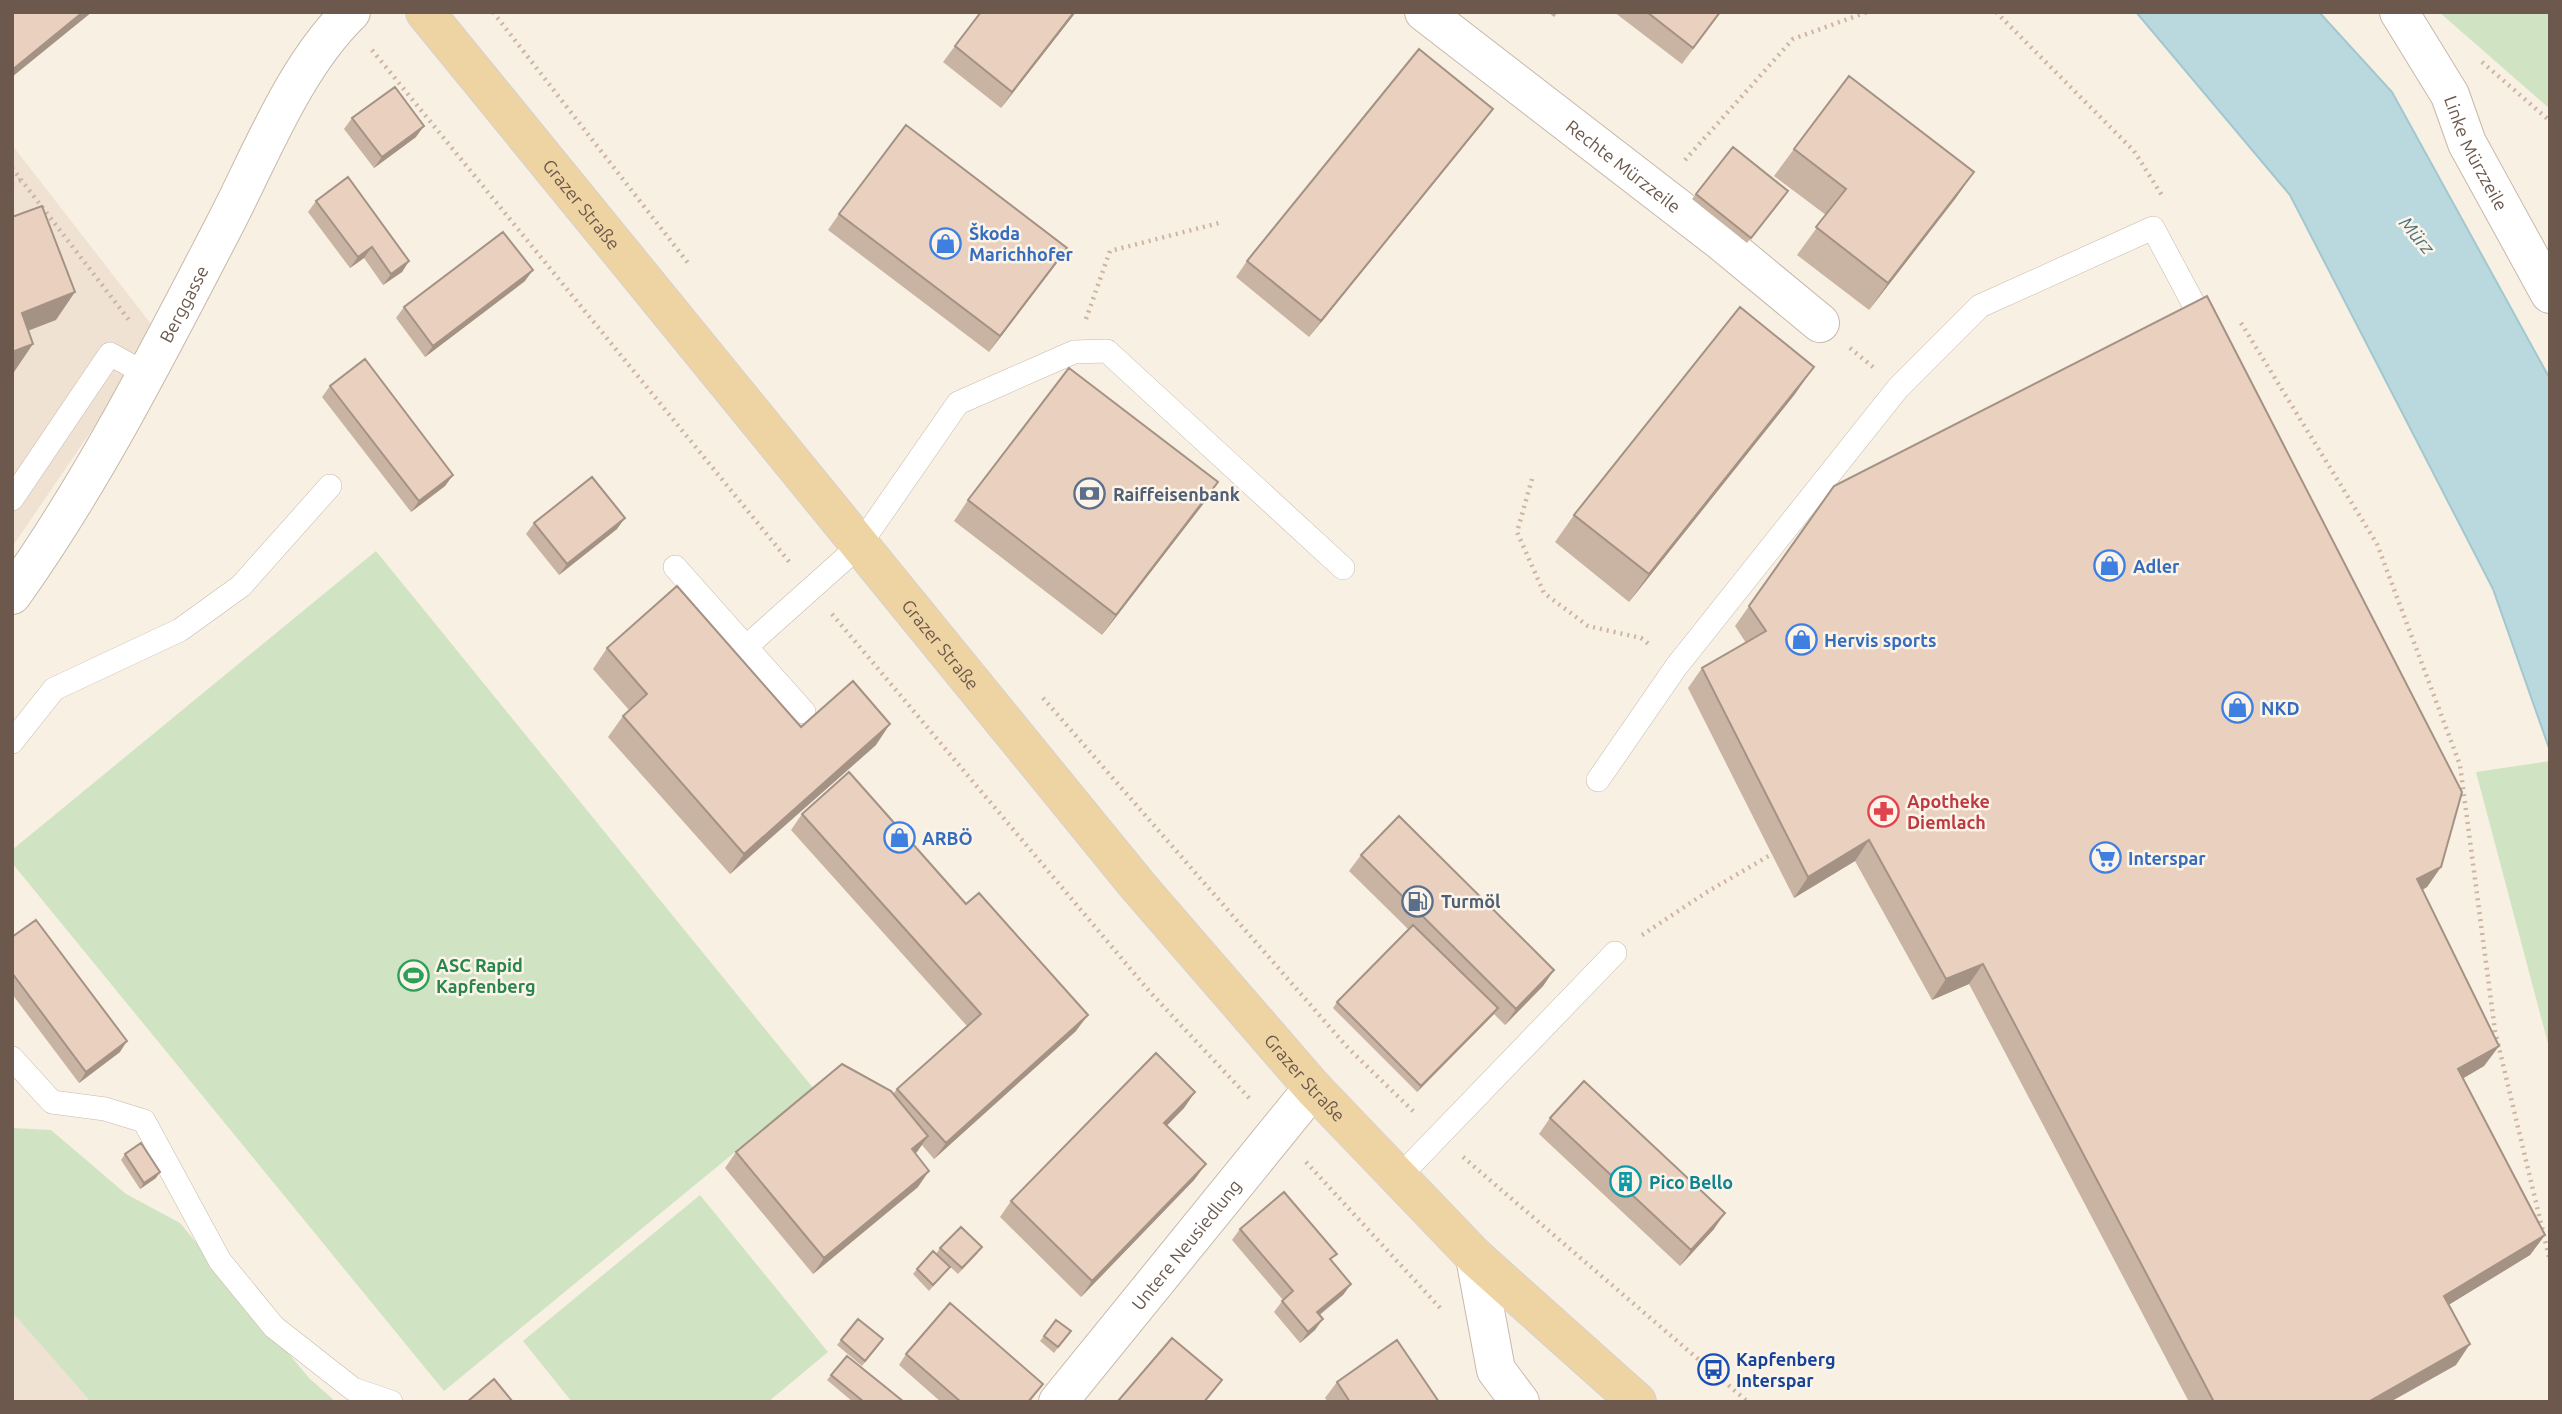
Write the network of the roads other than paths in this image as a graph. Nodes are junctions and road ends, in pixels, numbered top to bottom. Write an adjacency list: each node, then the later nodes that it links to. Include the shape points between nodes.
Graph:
1 (425, 12): 11 (main road, Grazer Straße)
2 (1424, 12): 6 (street, Rechte Mürzzeile)
3 (2399, 12): 5 (street, Linke Mürzzeile, via 2450,95 2467,143)
4 (348, 15): 8 (street, Berggasse, via 305,70)
5 (2550, 295)
6 (1820, 323)
7 (2219, 351): 18 (lane, via 2153,229 1980,306 1898,388 1676,667)
8 (151, 365): 10 (lane, via 110,354); 14 (street, Berggasse)
9 (330, 486): 17 (lane, via 241,586 180,630 54,689)
10 (12, 499)
11 (859, 545): 13 (lane, via 958,403 1074,352 1107,351); 15 (lane); 21 (main road, Grazer Straße, via 1138,886)
12 (675, 567): 15 (lane)
13 (1343, 568)
14 (12, 595)
15 (746, 646): 16 (lane)
16 (804, 712)
17 (12, 742)
18 (1598, 780)
19 (1615, 953): 22 (lane)
20 (12, 1058): 24 (lane, via 52,1102 105,1109 144,1121 220,1261 274,1326 353,1389)
21 (1313, 1088): 22 (main road, Grazer Straße); 25 (street, Untere Neusiedlung)
22 (1399, 1177): 23 (main road, Grazer Straße)
23 (1475, 1257): 26 (street, via 1496,1370); 27 (main road, Grazer Straße)
24 (391, 1402)
25 (1058, 1402)
26 (1520, 1402)
27 (1637, 1402)

